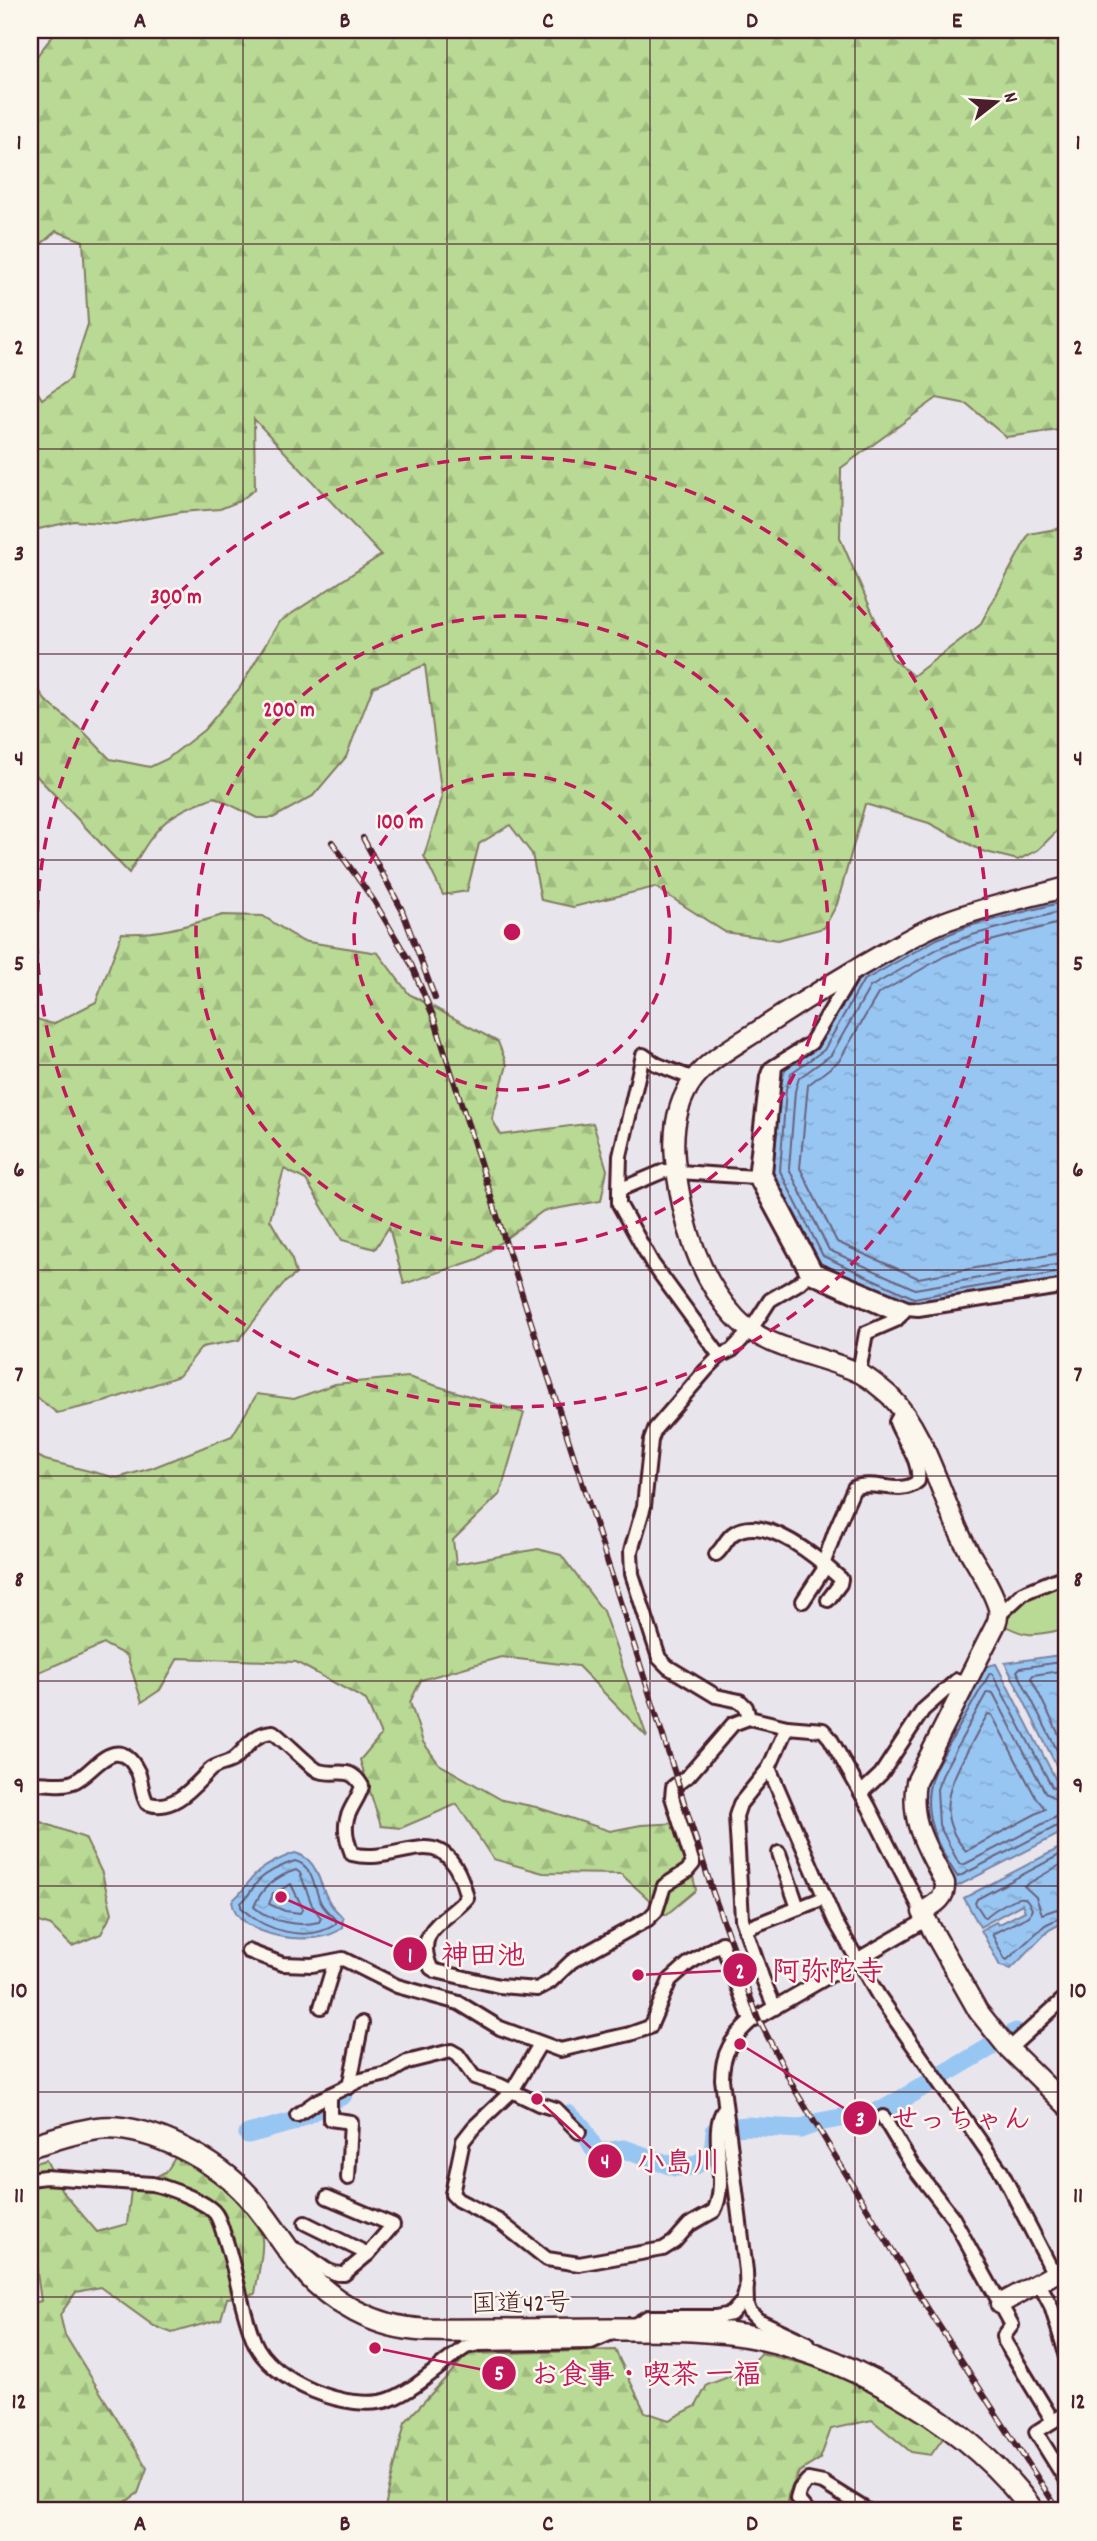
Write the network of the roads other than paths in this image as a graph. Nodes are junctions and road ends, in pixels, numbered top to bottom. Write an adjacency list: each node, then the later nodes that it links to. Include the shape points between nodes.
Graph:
1 (1067, 887): 2 (main road, via 948,920)
2 (848, 972): 3 (street, via 850,978 811,1043); 4 (main road, via 716,1059)
3 (775, 1066): 6 (street, via 766,1077); 10 (street, via 765,1174 816,1270)
4 (694, 1079): 5 (main road, via 674,1130); 7 (street, via 643,1055 620,1156)
5 (675, 1172): 6 (street); 7 (street, via 664,1171); 11 (main road, via 700,1265 719,1297)
6 (755, 1177): 8 (street)
7 (619, 1189): 12 (street, via 618,1204 652,1263)
8 (808, 1275): 10 (street); 11 (street, via 771,1300)
9 (1067, 1286): 10 (street)
10 (903, 1312): 13 (street, via 866,1333)
11 (750, 1331): 12 (street); 13 (main road)
12 (720, 1356): 22 (street, via 655,1429 644,1506 631,1551 632,1574 659,1658 704,1690 740,1701)
13 (859, 1372): 14 (main road)
14 (902, 1411): 16 (street, via 897,1422 918,1481 906,1487 854,1488); 20 (main road)
15 (716, 1554): 16 (street, via 733,1533 753,1529 789,1539)
16 (825, 1565): 18 (street, via 842,1581); 19 (street)
17 (1067, 1576): 20 (street, via 1023,1593)
18 (828, 1600)
19 (803, 1601)
20 (999, 1615): 21 (main road)
21 (966, 1683): 26 (street, via 957,1681 923,1710 881,1774); 30 (main road, via 916,1782 917,1827 945,1883 939,1901)
22 (749, 1718): 23 (street); 25 (street, via 733,1724 673,1787 693,1864 664,1886 653,1915 572,1961 550,1982 532,1990 431,1968 426,1945 430,1931 467,1898 446,1855 420,1846 363,1857 352,1854 347,1819 360,1796 362,1786 356,1776 313,1769 273,1732 260,1733 180,1798 157,1807 147,1803 130,1761 112,1754 71,1783)
23 (787, 1727): 24 (street); 26 (street, via 822,1730)
24 (769, 1768): 28 (street); 31 (street, via 740,1804 736,1816)
25 (30, 1783)
26 (861, 1793): 30 (street)
27 (779, 1853): 29 (street)
28 (824, 1898): 29 (street); 33 (street)
29 (798, 1908): 31 (street)
30 (924, 1916): 33 (street); 41 (main road, via 970,2000)
31 (745, 1929): 37 (street)
32 (248, 1951): 34 (street, via 282,1964)
33 (859, 1960): 37 (street); 58 (street, via 878,1995 1001,2171)
34 (335, 1961): 36 (street); 40 (street, via 348,1960 408,1990 459,2003 500,2028)
35 (1067, 1996): 41 (street)
36 (321, 2007)
37 (775, 2008): 38 (street)
38 (751, 2021): 40 (street, via 722,1943 670,1979 650,2027 565,2050); 47 (street, via 725,2054)
39 (362, 2023): 43 (street)
40 (540, 2044): 44 (street)
41 (1006, 2045): 42 (main road)
42 (1060, 2086): 46 (main road)
43 (349, 2087): 44 (street, via 407,2062 451,2051 474,2077); 45 (street)
44 (513, 2091): 47 (street, via 463,2141 452,2194 499,2221 547,2259 570,2263 663,2249 689,2225 714,2211 720,2192 718,2119); 50 (street, via 556,2109)
45 (330, 2096): 48 (street); 52 (street, via 330,2119 351,2122)
46 (1067, 2106)
47 (725, 2108): 59 (street)
48 (297, 2115)
49 (883, 2117): 60 (street, via 953,2218)
50 (579, 2132)
51 (30, 2146): 56 (highway, 国道42号, via 103,2128 158,2138 235,2183)
52 (348, 2178)
53 (30, 2179): 61 (street, via 152,2184 211,2209 229,2248 258,2350 294,2383 348,2401 376,2403 395,2397 466,2347 592,2342)
54 (327, 2197): 57 (street, via 393,2225)
55 (305, 2223): 57 (street)
56 (286, 2247): 57 (street, via 298,2249 338,2274); 61 (highway, 国道42号, via 321,2288 349,2307 397,2328)
57 (368, 2254)
58 (1054, 2275): 60 (main road); 62 (street, via 1051,2306)
59 (747, 2286): 61 (street, via 731,2314 648,2317); 63 (street, via 747,2305 753,2316)
60 (1000, 2304): 64 (street, via 1012,2325 1004,2342 1058,2418 1036,2432)
61 (628, 2329): 63 (highway, 国道42号, via 739,2335)
62 (1067, 2357)
63 (845, 2366): 65 (highway, 国道42号, via 938,2418 971,2445)
64 (1066, 2478)
65 (1029, 2510)
66 (807, 2511): 67 (street, via 797,2499 808,2480 823,2483)
67 (868, 2511)

